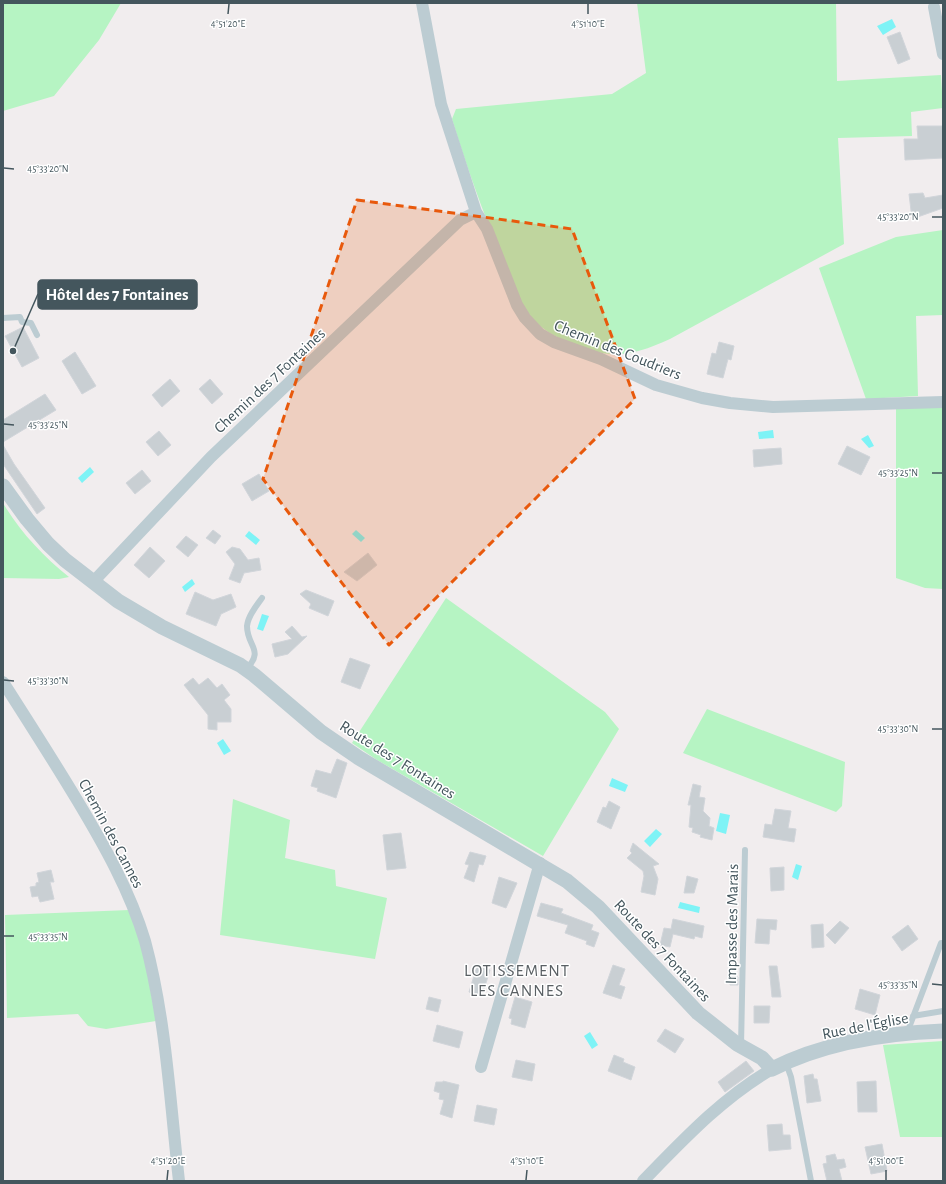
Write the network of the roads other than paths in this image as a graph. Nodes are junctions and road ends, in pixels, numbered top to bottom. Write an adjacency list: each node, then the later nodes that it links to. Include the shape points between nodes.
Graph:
1 (422, 3): 4 (street, Chemin des Coudriers, via 441,104)
2 (934, 7): 3 (street)
3 (943, 54)
4 (476, 212): 7 (street, Chemin des Coudriers, via 487,229 517,305 531,325 554,342 600,359 656,385 709,399 773,407); 9 (street, Chemin des 7 Fontaines, via 460,220 211,457)
5 (3, 318): 6 (lane, via 20,317 22,322 31,322)
6 (37, 335)
7 (943, 402)
8 (3, 486): 9 (street, Route des 7 Fontaines, via 48,544)
9 (94, 582): 11 (street, Route des 7 Fontaines, via 144,618)
10 (262, 598): 11 (lane, via 248,622 248,633 256,652)
11 (246, 670): 14 (street, Route des 7 Fontaines, via 321,732 359,758)
12 (3, 682): 24 (street, Chemin des Cannes, via 98,836 137,918 154,978)
13 (745, 850): 20 (lane, Impasse des Marais)
14 (540, 863): 20 (street, Route des 7 Fontaines, via 598,907 698,1013 714,1028); 22 (street)
15 (943, 943): 17 (lane)
16 (943, 1011): 17 (lane)
17 (913, 1016): 19 (lane)
18 (943, 1031): 19 (street, Rue de l'Église)
19 (907, 1034): 21 (street, Rue de l'Église, via 850,1042)
20 (741, 1046): 23 (street, Route des 7 Fontaines, via 762,1058)
21 (786, 1063): 23 (street, Rue de l'Église); 26 (lane)
22 (481, 1067)
23 (772, 1069): 25 (street, via 755,1079 703,1120)
24 (179, 1181)
25 (643, 1181)
26 (811, 1181)

